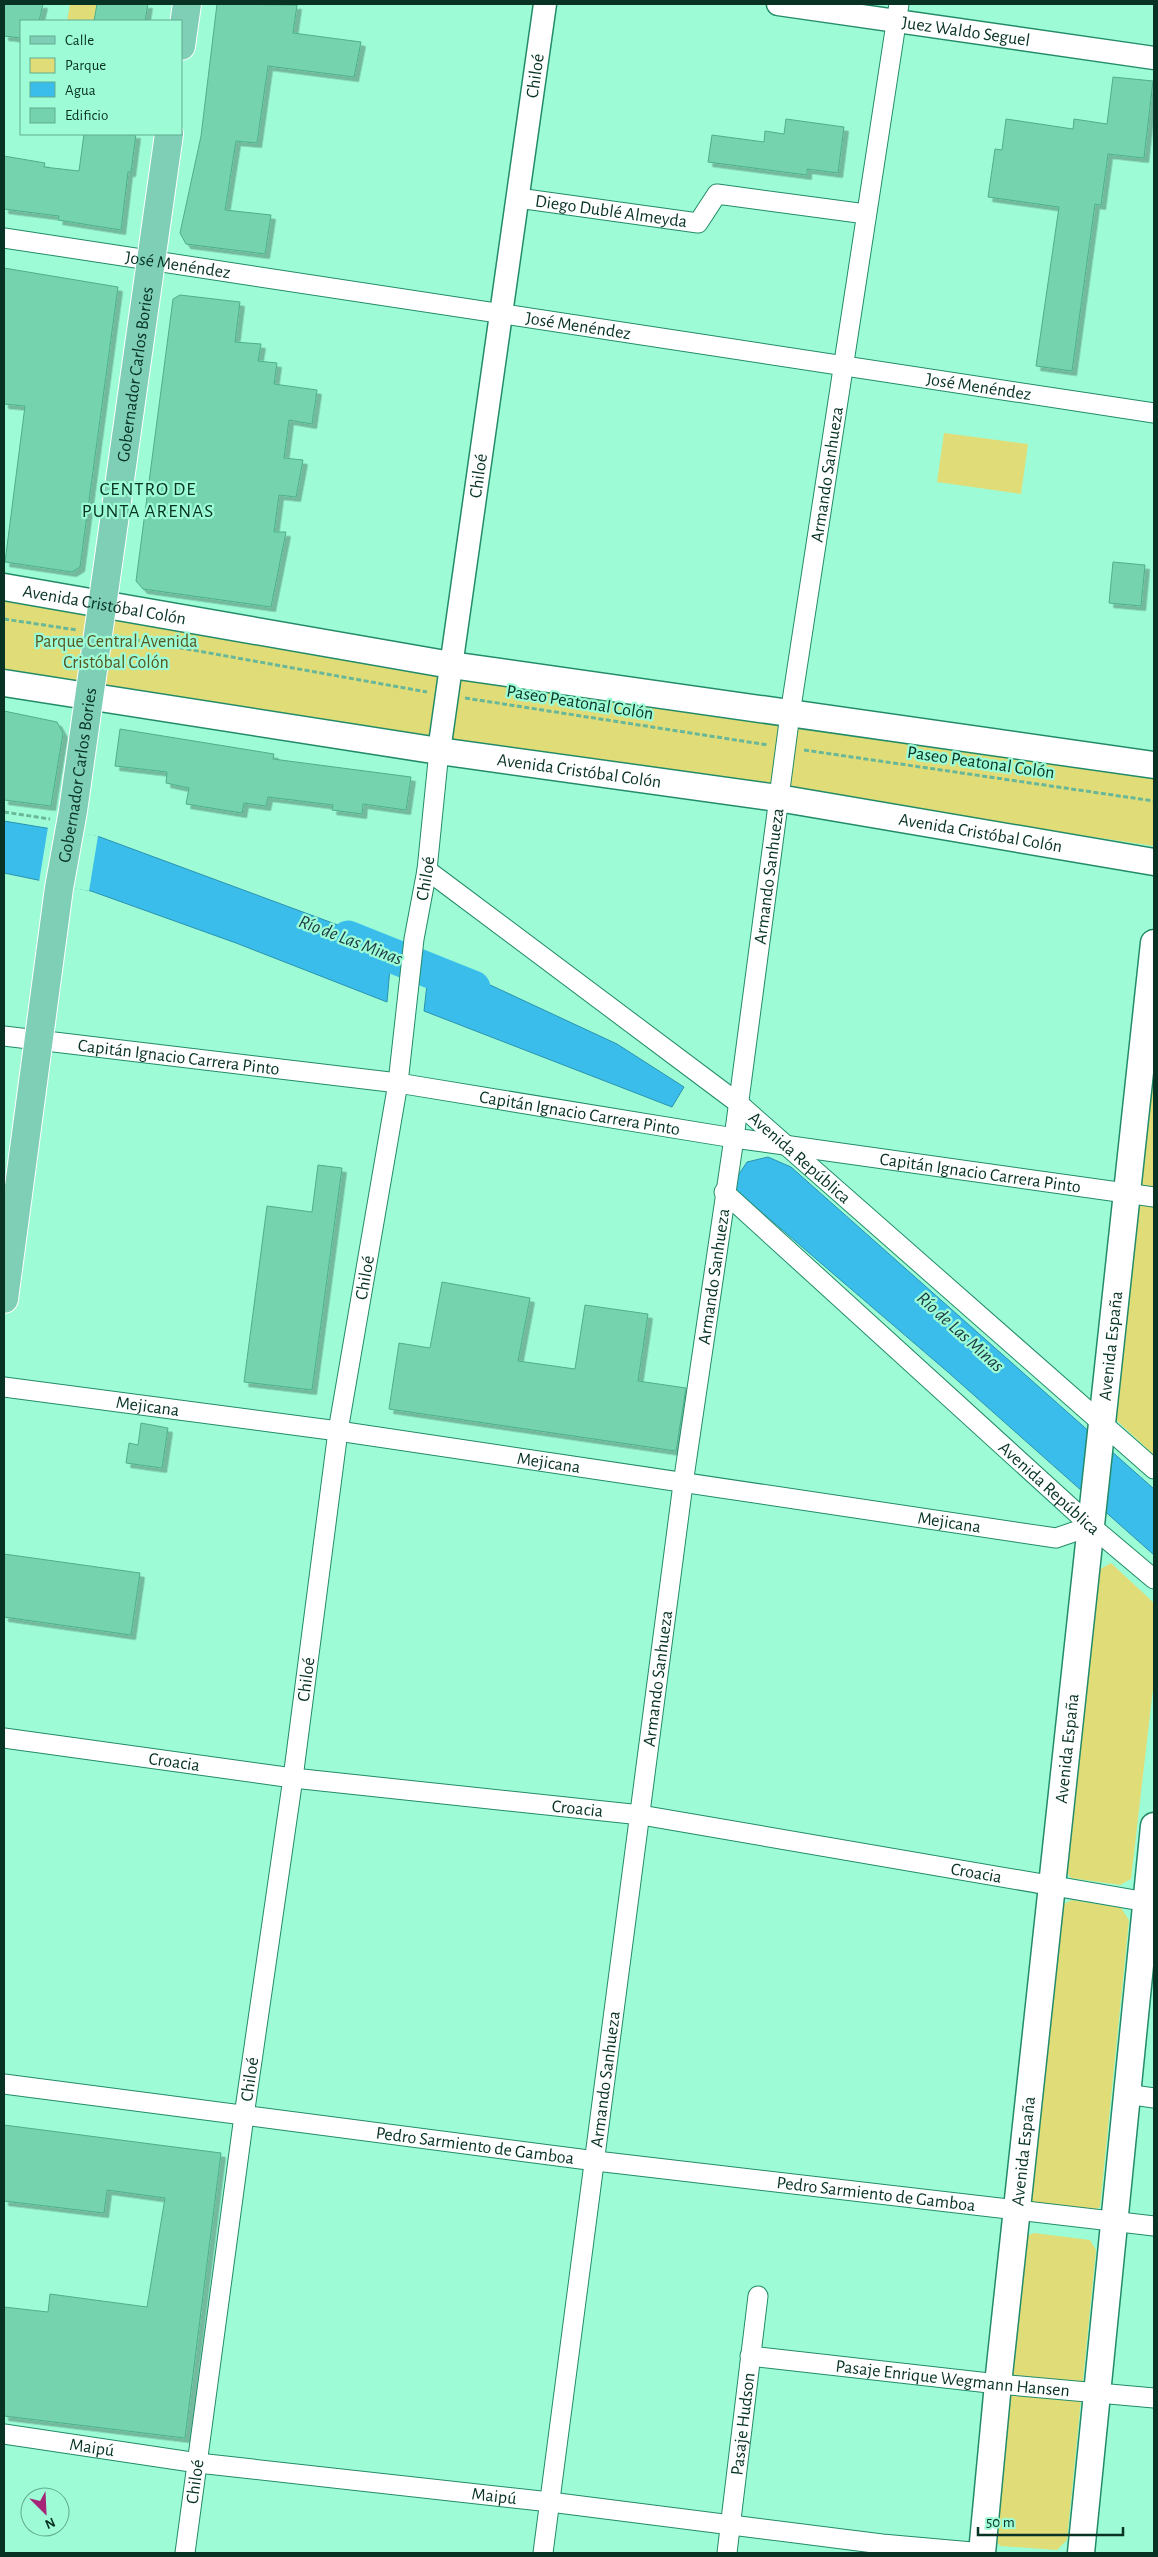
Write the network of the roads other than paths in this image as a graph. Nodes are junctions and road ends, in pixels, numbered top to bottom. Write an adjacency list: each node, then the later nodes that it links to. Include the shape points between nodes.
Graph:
1 (187, 4): 5 (main road)
2 (545, 4): 8 (street, Chiloé)
3 (778, 4): 4 (street, Juez Waldo Seguel)
4 (897, 13): 6 (street, Juez Waldo Seguel); 9 (street, Armando Sanhueza)
5 (182, 39)
6 (1154, 58)
7 (169, 135): 11 (main road, Gobernador Carlos Bories)
8 (518, 198): 9 (street, Diego Dublé Almeyda, via 698,223 717,194); 12 (street, Chiloé)
9 (866, 214): 13 (street, Armando Sanhueza)
10 (4, 238): 11 (street, José Menéndez)
11 (151, 261): 12 (street, José Menéndez); 16 (main road, Gobernador Carlos Bories)
12 (501, 314): 13 (street, José Menéndez); 17 (street, Chiloé)
13 (843, 365): 14 (street, José Menéndez); 20 (street, Armando Sanhueza)
14 (1154, 413)
15 (4, 587): 16 (main road, Avenida Cristóbal Colón)
16 (102, 602): 17 (main road, Avenida Cristóbal Colón); 19 (main road, Gobernador Carlos Bories)
17 (451, 665): 20 (main road, Avenida Cristóbal Colón); 21 (street, Chiloé)
18 (4, 683): 19 (main road, Avenida Cristóbal Colón)
19 (89, 697): 21 (main road, Avenida Cristóbal Colón); 28 (main road, Gobernador Carlos Bories)
20 (790, 714): 22 (main road, Avenida Cristóbal Colón); 23 (street, Armando Sanhueza)
21 (439, 751): 23 (main road, Avenida Cristóbal Colón); 25 (street, Chiloé)
22 (1154, 765)
23 (778, 798): 24 (main road, Avenida Cristóbal Colón); 30 (street, Armando Sanhueza)
24 (1154, 862)
25 (426, 870): 29 (street, Chiloé, via 414,939); 30 (street, Avenida República)
26 (1154, 943): 34 (main road, Avenida España)
27 (4, 1036): 28 (street, Capitán Ignacio Carrera Pinto)
28 (38, 1041): 29 (street, Capitán Ignacio Carrera Pinto); 36 (main road, Gobernador Carlos Bories)
29 (398, 1084): 31 (street, Capitán Ignacio Carrera Pinto); 39 (street, Chiloé)
30 (738, 1103): 31 (street, Armando Sanhueza); 32 (street, Avenida República)
31 (734, 1138): 32 (street, Capitán Ignacio Carrera Pinto); 33 (street, Armando Sanhueza)
32 (791, 1147): 34 (street, Capitán Ignacio Carrera Pinto); 38 (street, Avenida República)
33 (724, 1192): 41 (street, Armando Sanhueza); 42 (street, Avenida República)
34 (1127, 1193): 35 (street, Capitán Ignacio Carrera Pinto); 38 (main road, Avenida España)
35 (1154, 1197)
36 (4, 1298)
37 (4, 1387): 39 (street, Mejicana)
38 (1102, 1428): 40 (street, Avenida República); 42 (main road, Avenida España)
39 (338, 1431): 41 (street, Mejicana); 45 (street, Chiloé)
40 (1154, 1469)
41 (683, 1484): 42 (street, Mejicana, via 1056,1538); 46 (street, Armando Sanhueza)
42 (1092, 1518): 43 (street, Avenida República); 48 (main road, Avenida España)
43 (1154, 1579)
44 (4, 1738): 45 (street, Croacia)
45 (293, 1778): 46 (street, Croacia); 53 (street, Chiloé)
46 (641, 1815): 48 (street, Croacia); 54 (street, Armando Sanhueza)
47 (1154, 1826): 49 (main road)
48 (1054, 1888): 49 (street, Croacia); 55 (main road, Avenida España)
49 (1147, 1902): 51 (main road)
50 (4, 2084): 53 (street, Pedro Sarmiento de Gamboa)
51 (1126, 2094): 52 (street); 56 (main road)
52 (1154, 2098)
53 (244, 2116): 54 (street, Pedro Sarmiento de Gamboa); 64 (street, Chiloé)
54 (596, 2162): 55 (street, Pedro Sarmiento de Gamboa); 65 (street, Armando Sanhueza)
55 (1017, 2212): 56 (street, Pedro Sarmiento de Gamboa); 60 (main road, Avenida España)
56 (1116, 2221): 57 (street, Pedro Sarmiento de Gamboa); 61 (main road)
57 (1154, 2226)
58 (758, 2296): 59 (street, Pasaje Hudson)
59 (750, 2356): 60 (street, Pasaje Enrique Wegmann Hansen); 66 (street, Pasaje Hudson)
60 (998, 2384): 61 (street, Pasaje Enrique Wegmann Hansen); 71 (main road, Avenida España)
61 (1098, 2391): 62 (street, Pasaje Enrique Wegmann Hansen); 72 (main road)
62 (1154, 2398)
63 (4, 2434): 64 (street, Maipú)
64 (198, 2464): 65 (street, Maipú); 68 (street, Chiloé)
65 (550, 2502): 66 (street, Maipú); 69 (street, Armando Sanhueza)
66 (731, 2524): 67 (street, Maipú); 70 (street, Pasaje Hudson)
67 (881, 2549): 71 (street, Maipú)
68 (185, 2553)
69 (543, 2553)
70 (728, 2553)
71 (983, 2553)
72 (1081, 2553)

